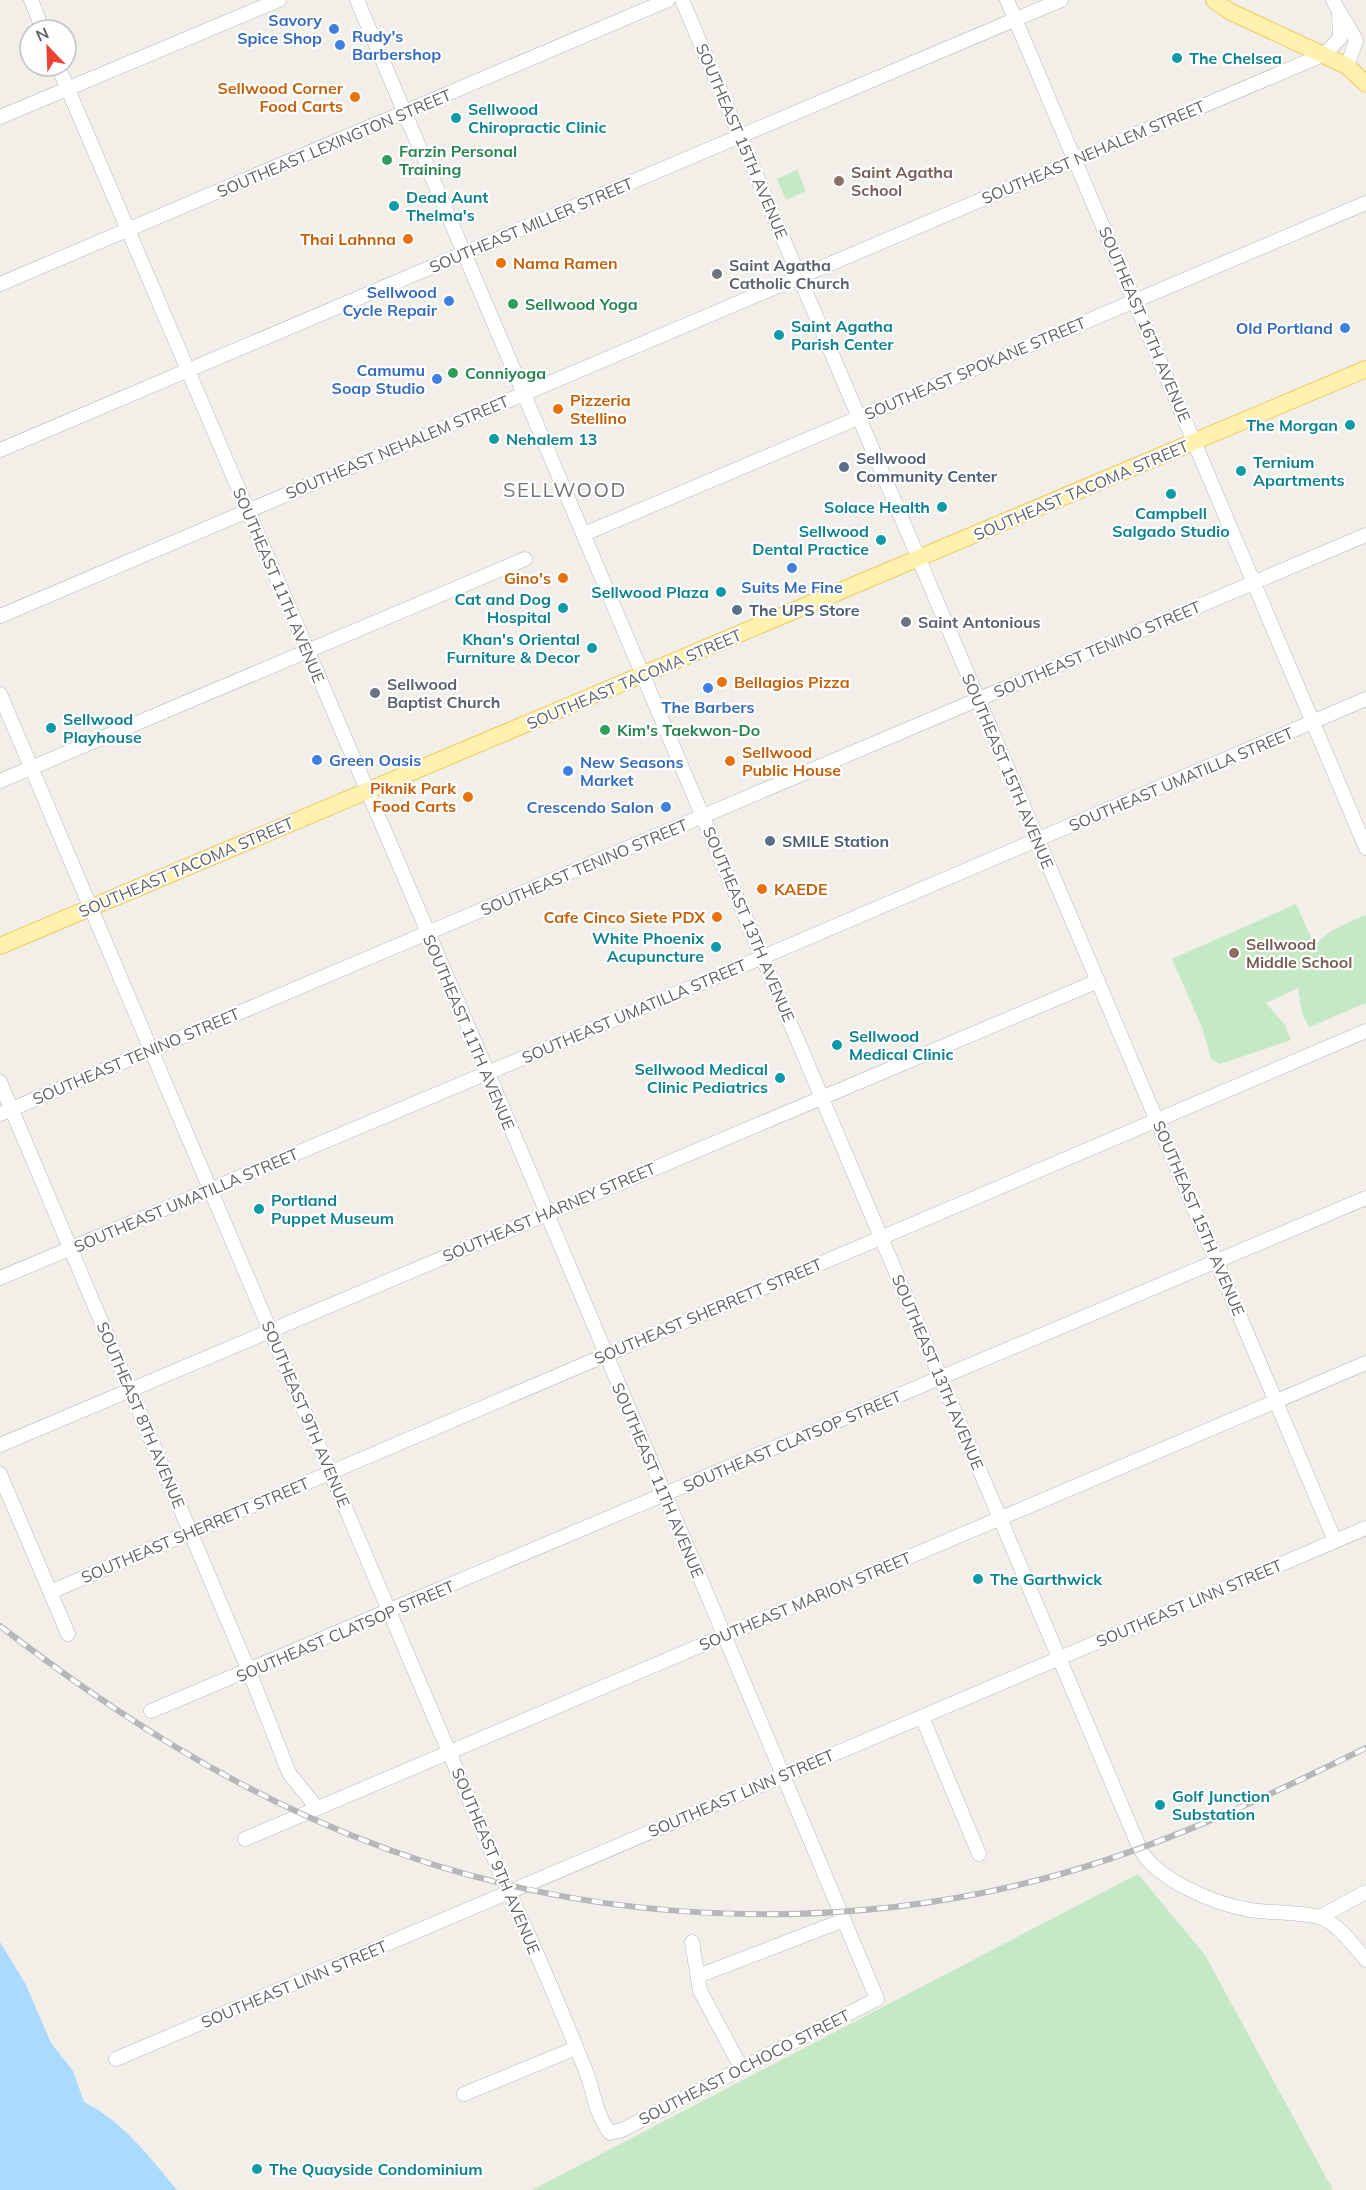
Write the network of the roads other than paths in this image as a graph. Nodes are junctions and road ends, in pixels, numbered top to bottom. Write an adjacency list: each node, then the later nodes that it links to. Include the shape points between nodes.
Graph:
1 (31, 0): 11 (street)
2 (279, 0): 18 (street)
3 (357, 0): 19 (street, SOUTHEAST 13TH AVENUE)
4 (668, 0): 19 (street, SOUTHEAST LEXINGTON STREET)
5 (682, 0): 21 (street, SOUTHEAST 15TH AVENUE)
6 (1007, 0): 12 (street, SOUTHEAST 16TH AVENUE)
7 (1061, 0): 12 (street, SOUTHEAST MILLER STREET)
8 (1214, 0): 14 (main road)
9 (1333, 0): 10 (street)
10 (1339, 14): 13 (street); 14 (street, via 1340,38)
11 (38, 18)
12 (1016, 19): 21 (street, SOUTHEAST MILLER STREET); 22 (street, SOUTHEAST 16TH AVENUE)
13 (1361, 38): 15 (street)
14 (1325, 54): 15 (main road); 22 (street, SOUTHEAST NEHALEM STREET)
15 (1347, 66): 17 (main road)
16 (63, 78): 18 (street, SOUTHEAST 11TH AVENUE)
17 (1366, 84)
18 (68, 88): 20 (street); 24 (street, SOUTHEAST 11TH AVENUE)
19 (406, 113): 24 (street, SOUTHEAST LEXINGTON STREET); 25 (street, SOUTHEAST 13TH AVENUE)
20 (0, 117)
21 (740, 136): 25 (street, SOUTHEAST MILLER STREET); 26 (street, SOUTHEAST 15TH AVENUE)
22 (1075, 159): 26 (street, SOUTHEAST NEHALEM STREET); 28 (street, SOUTHEAST 16TH AVENUE)
23 (1366, 203): 28 (street, SOUTHEAST SPOKANE STREET)
24 (129, 230): 27 (street, SOUTHEAST LEXINGTON STREET); 30 (street, SOUTHEAST 11TH AVENUE)
25 (465, 253): 30 (street, SOUTHEAST MILLER STREET); 31 (street, SOUTHEAST 13TH AVENUE)
26 (799, 277): 31 (street, SOUTHEAST NEHALEM STREET); 32 (street, SOUTHEAST 15TH AVENUE)
27 (0, 284)
28 (1135, 301): 32 (street, SOUTHEAST SPOKANE STREET); 33 (street, SOUTHEAST 16TH AVENUE)
29 (1366, 369): 33 (main road, SOUTHEAST TACOMA STREET)
30 (187, 370): 34 (street, SOUTHEAST MILLER STREET); 35 (street, SOUTHEAST 11TH AVENUE)
31 (524, 393): 35 (street, SOUTHEAST NEHALEM STREET); 36 (street, SOUTHEAST 13TH AVENUE)
32 (859, 417): 36 (street, SOUTHEAST SPOKANE STREET); 38 (street, SOUTHEAST 15TH AVENUE)
33 (1196, 441): 38 (main road, SOUTHEAST TACOMA STREET); 40 (street, SOUTHEAST 16TH AVENUE)
34 (0, 450)
35 (247, 511): 41 (street, SOUTHEAST NEHALEM STREET); 42 (street, SOUTHEAST 11TH AVENUE)
36 (584, 534): 43 (street, SOUTHEAST 13TH AVENUE)
37 (1366, 535): 40 (street, SOUTHEAST TENINO STREET)
38 (918, 558): 43 (main road, SOUTHEAST TACOMA STREET); 45 (street, SOUTHEAST 15TH AVENUE)
39 (525, 559): 42 (street)
40 (1256, 582): 45 (street, SOUTHEAST TENINO STREET); 47 (street, SOUTHEAST 16TH AVENUE)
41 (0, 616)
42 (306, 651): 48 (street); 50 (street, SOUTHEAST 11TH AVENUE)
43 (644, 675): 50 (main road, SOUTHEAST TACOMA STREET); 51 (street, SOUTHEAST 13TH AVENUE)
44 (0, 694): 48 (street, SOUTHEAST 9TH AVENUE)
45 (978, 699): 51 (street, SOUTHEAST TENINO STREET); 52 (street, SOUTHEAST 15TH AVENUE)
46 (1366, 699): 47 (street, SOUTHEAST UMATILLA STREET)
47 (1313, 722): 52 (street, SOUTHEAST UMATILLA STREET); 53 (street, SOUTHEAST 16TH AVENUE)
48 (31, 768): 49 (street); 54 (street, SOUTHEAST 9TH AVENUE)
49 (0, 781)
50 (367, 790): 54 (main road, SOUTHEAST TACOMA STREET); 55 (street, SOUTHEAST 11TH AVENUE)
51 (703, 816): 55 (street, SOUTHEAST TENINO STREET); 57 (street, SOUTHEAST 13TH AVENUE)
52 (1038, 840): 57 (street, SOUTHEAST UMATILLA STREET); 58 (street, SOUTHEAST 15TH AVENUE)
53 (1366, 848)
54 (92, 907): 56 (main road, SOUTHEAST TACOMA STREET); 60 (street, SOUTHEAST 9TH AVENUE)
55 (428, 933): 60 (street, SOUTHEAST TENINO STREET); 61 (street, SOUTHEAST 11TH AVENUE)
56 (0, 946)
57 (763, 957): 61 (street, SOUTHEAST UMATILLA STREET); 63 (street, SOUTHEAST 13TH AVENUE)
58 (1098, 981): 63 (street, SOUTHEAST HARNEY STREET); 65 (street, SOUTHEAST 15TH AVENUE)
59 (1366, 1031): 65 (street, SOUTHEAST SHERRETT STREET)
60 (152, 1049): 64 (street, SOUTHEAST TENINO STREET); 66 (street, SOUTHEAST 9TH AVENUE)
61 (488, 1073): 66 (street, SOUTHEAST UMATILLA STREET); 68 (street, SOUTHEAST 11TH AVENUE)
62 (0, 1082): 64 (street, SOUTHEAST 8TH AVENUE)
63 (822, 1096): 68 (street, SOUTHEAST HARNEY STREET); 69 (street, SOUTHEAST 13TH AVENUE)
64 (6, 1111): 70 (street, SOUTHEAST 8TH AVENUE)
65 (1158, 1120): 69 (street, SOUTHEAST SHERRETT STREET); 71 (street, SOUTHEAST 15TH AVENUE)
66 (210, 1190): 70 (street, SOUTHEAST UMATILLA STREET); 73 (street, SOUTHEAST 9TH AVENUE)
67 (1366, 1197): 71 (street, SOUTHEAST CLATSOP STREET)
68 (546, 1214): 73 (street, SOUTHEAST HARNEY STREET); 74 (street, SOUTHEAST 11TH AVENUE)
69 (881, 1236): 74 (street, SOUTHEAST SHERRETT STREET); 76 (street, SOUTHEAST 13TH AVENUE)
70 (71, 1248): 72 (street, SOUTHEAST UMATILLA STREET); 77 (street, SOUTHEAST 8TH AVENUE)
71 (1216, 1260): 76 (street, SOUTHEAST CLATSOP STREET); 78 (street, SOUTHEAST 15TH AVENUE)
72 (0, 1278)
73 (271, 1330): 77 (street, SOUTHEAST HARNEY STREET); 80 (street, SOUTHEAST 9TH AVENUE)
74 (606, 1356): 80 (street, SOUTHEAST SHERRETT STREET); 82 (street, SOUTHEAST 11TH AVENUE)
75 (1366, 1363): 78 (street, SOUTHEAST MARION STREET)
76 (940, 1378): 82 (street, SOUTHEAST CLATSOP STREET); 83 (street, SOUTHEAST 13TH AVENUE)
77 (131, 1390): 79 (street, SOUTHEAST HARNEY STREET); 85 (street, SOUTHEAST 8TH AVENUE)
78 (1276, 1401): 83 (street, SOUTHEAST MARION STREET); 86 (street, SOUTHEAST 15TH AVENUE)
79 (0, 1445)
80 (330, 1472): 85 (street, SOUTHEAST SHERRETT STREET); 88 (street, SOUTHEAST 9TH AVENUE)
81 (0, 1474): 87 (street)
82 (664, 1495): 88 (street, SOUTHEAST CLATSOP STREET); 90 (street, SOUTHEAST 11TH AVENUE)
83 (1000, 1519): 90 (street, SOUTHEAST MARION STREET); 91 (street, SOUTHEAST 13TH AVENUE)
84 (1366, 1528): 86 (street, SOUTHEAST LINN STREET)
85 (189, 1531): 87 (street, SOUTHEAST SHERRETT STREET); 92 (street, SOUTHEAST 8TH AVENUE)
86 (1335, 1541): 91 (street, SOUTHEAST LINN STREET)
87 (50, 1592): 89 (street)
88 (390, 1612): 92 (street, SOUTHEAST CLATSOP STREET); 95 (street, SOUTHEAST 9TH AVENUE)
89 (68, 1634)
90 (724, 1636): 95 (street, SOUTHEAST MARION STREET); 96 (street, SOUTHEAST 11TH AVENUE)
91 (1058, 1659): 94 (street, SOUTHEAST LINN STREET); 102 (street, SOUTHEAST 13TH AVENUE, via 1140,1849 1157,1872 1211,1898 1247,1909)
92 (249, 1671): 93 (street, SOUTHEAST CLATSOP STREET); 97 (street, SOUTHEAST 8TH AVENUE, via 289,1773)
93 (151, 1711)
94 (922, 1717): 96 (street, SOUTHEAST LINN STREET); 99 (street)
95 (449, 1753): 97 (street, SOUTHEAST MARION STREET); 101 (street, SOUTHEAST 9TH AVENUE)
96 (782, 1776): 101 (street, SOUTHEAST LINN STREET); 103 (street, SOUTHEAST 11TH AVENUE)
97 (317, 1808): 98 (street, SOUTHEAST MARION STREET)
98 (245, 1839)
99 (979, 1854)
100 (1366, 1892): 102 (street)
101 (509, 1893): 108 (street, SOUTHEAST 9TH AVENUE); 109 (street, SOUTHEAST LINN STREET)
102 (1320, 1917): 105 (street, via 1344,1935)
103 (844, 1920): 106 (street); 107 (street, SOUTHEAST 11TH AVENUE)
104 (692, 1942): 106 (street)
105 (1366, 1960)
106 (698, 1976): 110 (street, via 703,1997)
107 (877, 1999): 110 (street, SOUTHEAST OCHOCO STREET)
108 (576, 2048): 111 (street); 112 (street, SOUTHEAST 9TH AVENUE, via 593,2100)
109 (116, 2059)
110 (741, 2067): 112 (street, SOUTHEAST OCHOCO STREET)
111 (464, 2094)
112 (610, 2133)

